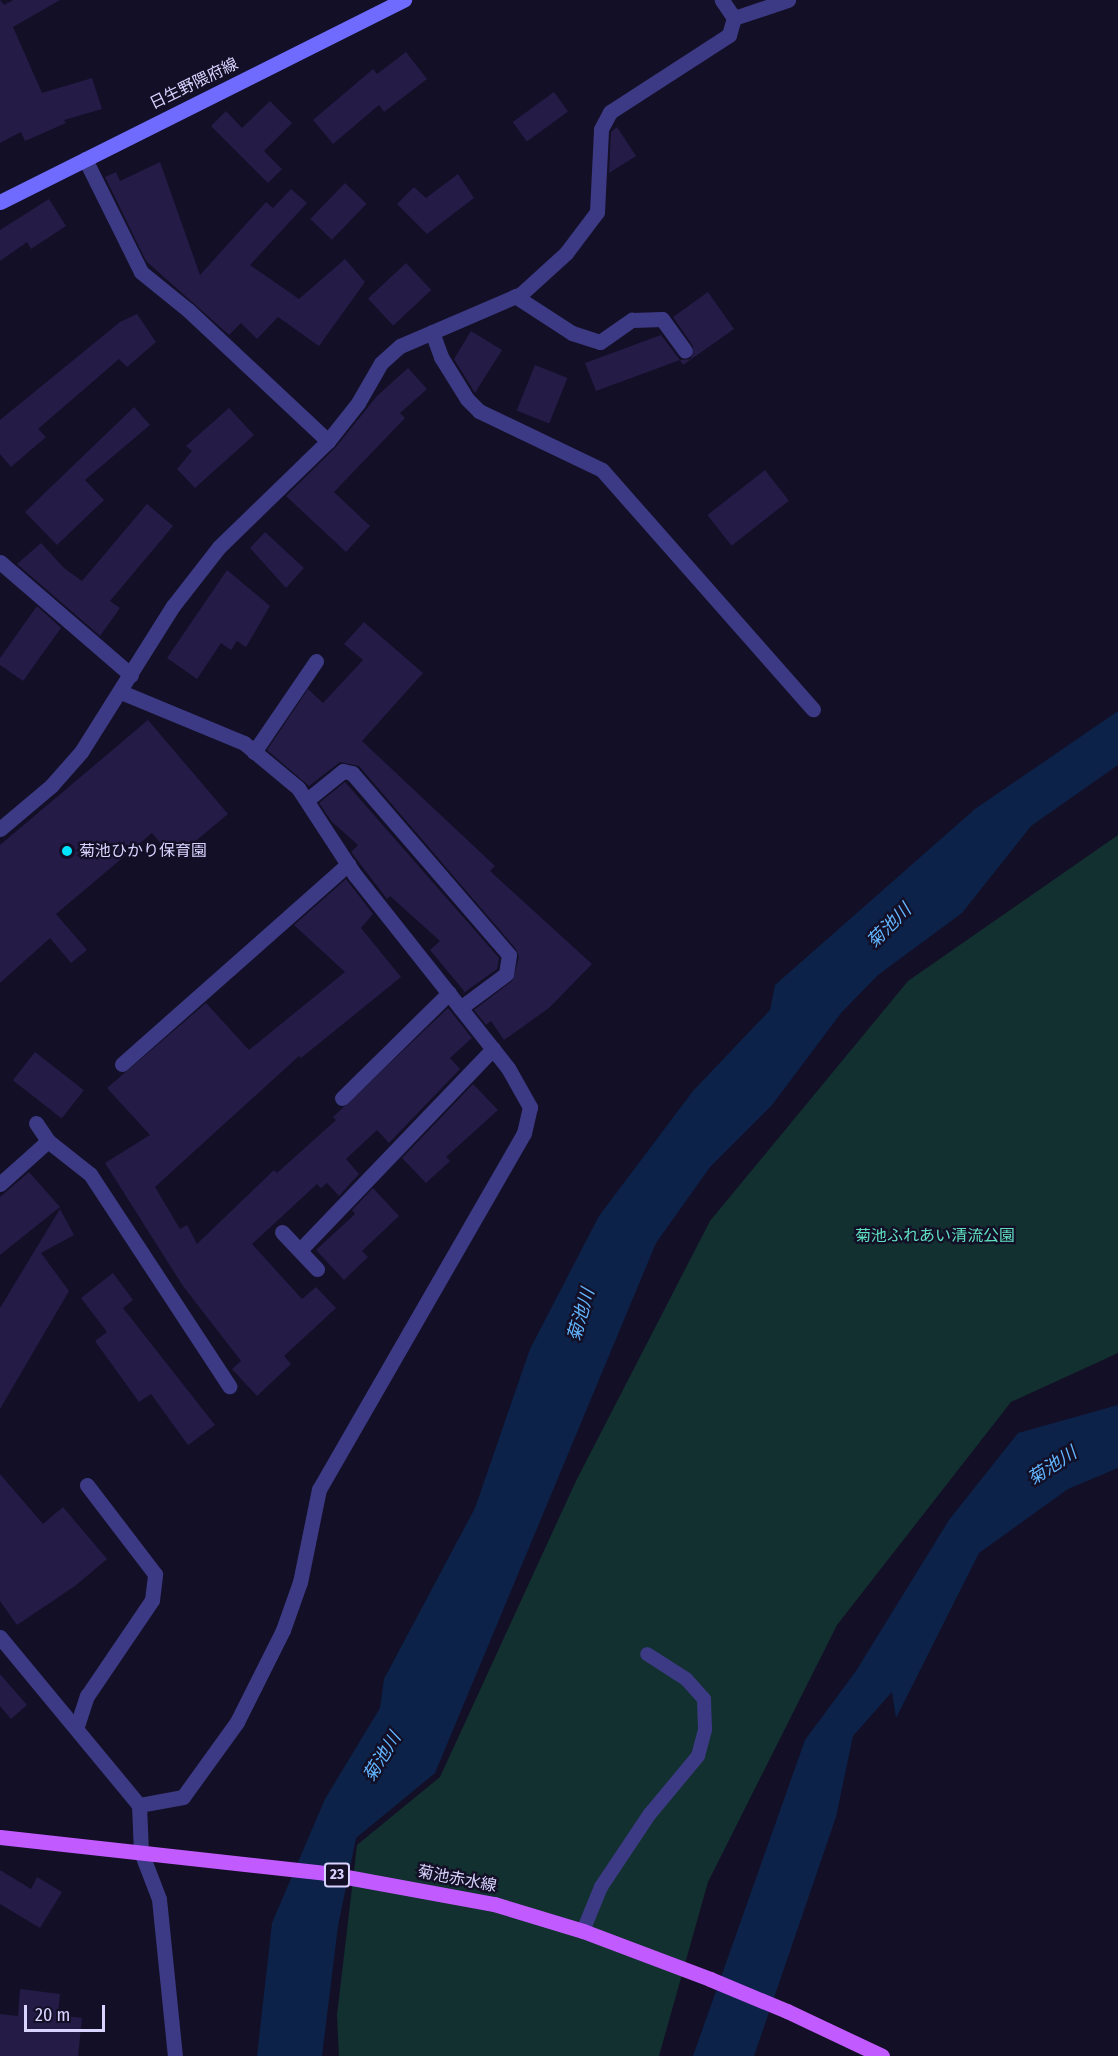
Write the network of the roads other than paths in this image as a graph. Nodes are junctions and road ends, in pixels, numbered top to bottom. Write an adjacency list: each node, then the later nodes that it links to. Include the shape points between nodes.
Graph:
1 (404, 0): 5 (main road, 日生野隈府線)
2 (722, 0): 4 (street)
3 (788, 0): 4 (street)
4 (734, 18): 7 (street, via 729,35 610,112 601,129 597,212 566,253)
5 (85, 159): 6 (main road, 日生野隈府線); 10 (street, via 141,273 188,310)
6 (0, 202)
7 (515, 296): 8 (street); 9 (street, via 572,333 600,342 632,320 662,319)
8 (432, 332): 10 (street, via 400,346 381,363 358,403); 15 (street, via 441,357 479,411 602,470)
9 (685, 351)
10 (328, 441): 13 (street, via 219,547 173,606)
11 (0, 562): 13 (street)
12 (316, 661): 16 (street)
13 (131, 675): 14 (street)
14 (120, 692): 16 (street, via 244,743); 18 (street, via 81,752 51,786)
15 (813, 709)
16 (254, 752): 17 (street)
17 (307, 800): 19 (street); 21 (street, via 343,771 352,773 510,955 506,974)
18 (0, 829)
19 (348, 864): 20 (street); 23 (street)
20 (449, 993): 21 (street); 24 (street)
21 (460, 1008): 22 (street)
22 (493, 1049): 29 (street); 36 (street, via 530,1107 524,1133 319,1489 300,1582 283,1630 237,1722 183,1797)
23 (122, 1064)
24 (342, 1098)
25 (36, 1124): 26 (street)
26 (48, 1141): 27 (street); 31 (street, via 90,1174)
27 (0, 1184)
28 (282, 1232): 29 (street)
29 (300, 1250): 30 (street)
30 (317, 1269)
31 (229, 1386)
32 (87, 1485): 35 (street, via 155,1574 152,1600 87,1696)
33 (0, 1637): 35 (street)
34 (647, 1654): 39 (lane, via 686,1679 704,1699 705,1729 698,1756 649,1815 602,1887)
35 (77, 1726): 36 (street)
36 (139, 1805): 38 (street)
37 (0, 1837): 38 (main road, 菊池赤水線 / 23)
38 (141, 1852): 39 (main road, 菊池赤水線 / 23, via 325,1873 494,1904); 40 (street, via 159,1899)
39 (583, 1931): 41 (main road, 菊池赤水線 / 23, via 787,2010)
40 (175, 2056)
41 (882, 2056)

